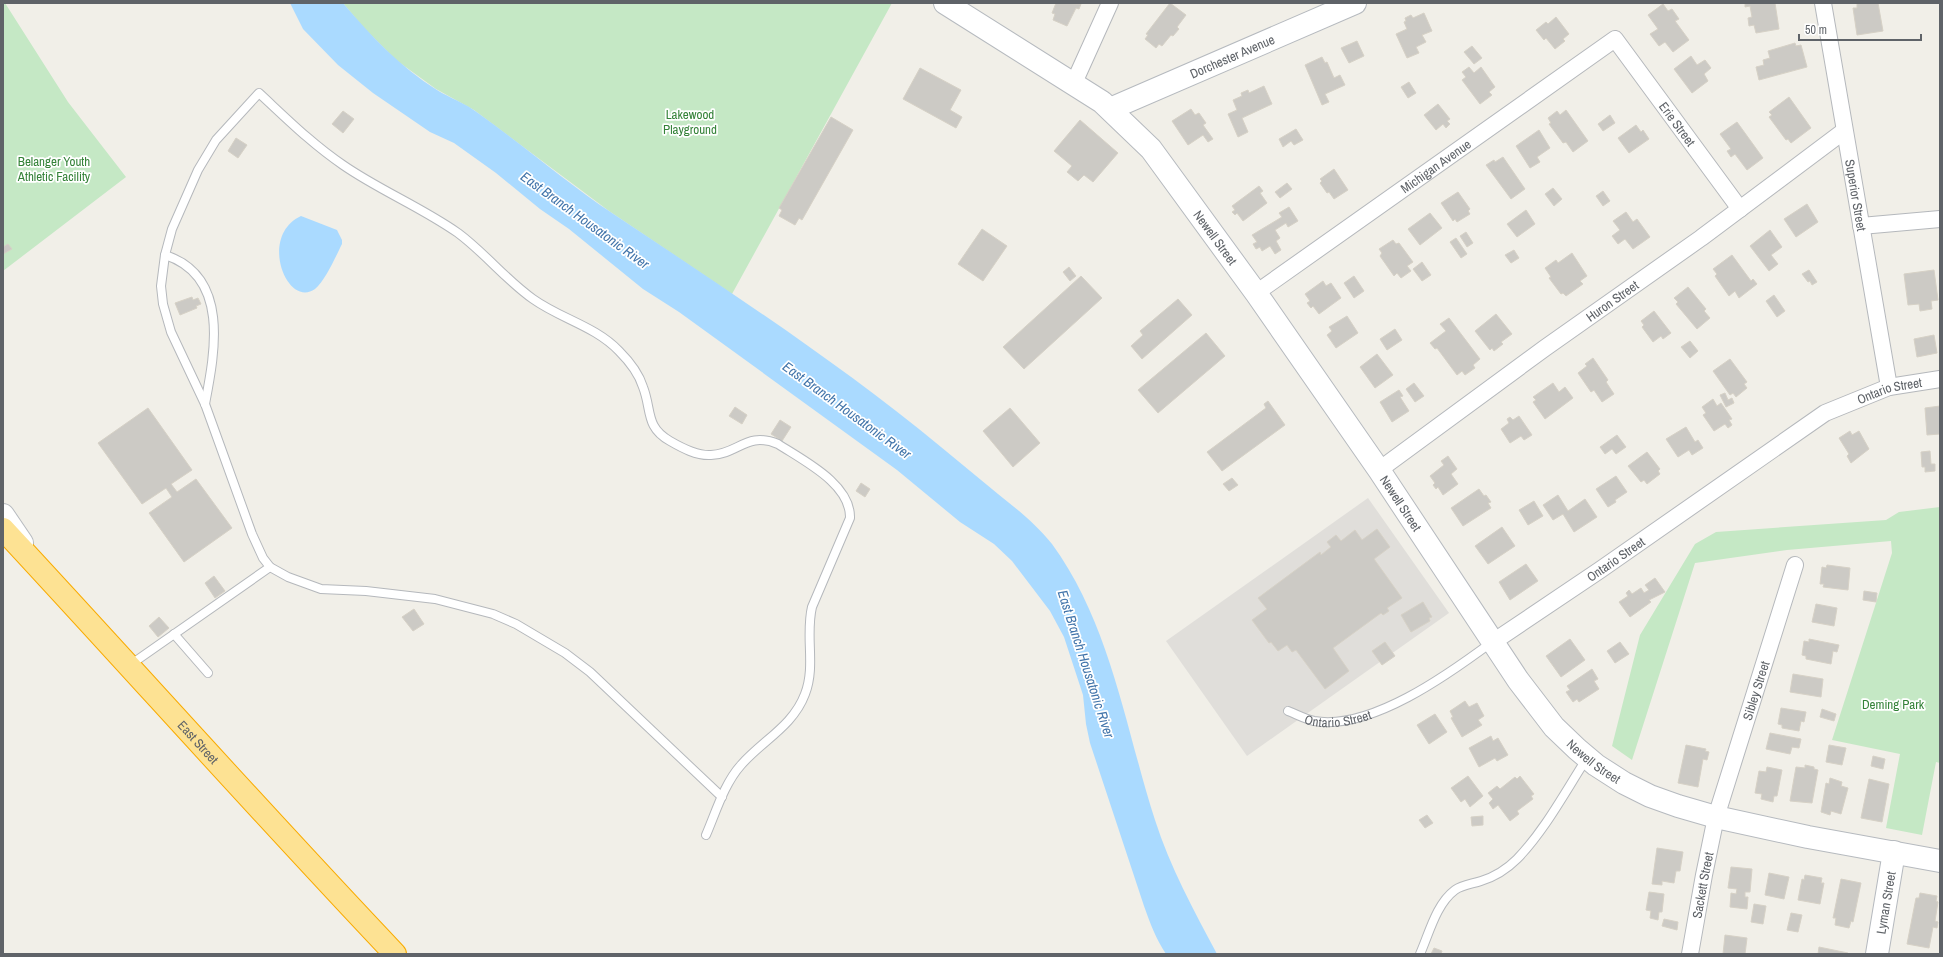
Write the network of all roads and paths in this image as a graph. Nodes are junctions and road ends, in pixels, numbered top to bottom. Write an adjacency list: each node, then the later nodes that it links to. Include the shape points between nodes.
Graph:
1 (945, 3): 6 (street, Newell Street)
2 (1110, 3): 6 (street)
3 (1355, 3): 7 (street, Dorchester Avenue)
4 (1823, 3): 8 (street, Superior Street)
5 (1615, 39): 9 (street, Erie Street); 13 (street, Michigan Avenue)
6 (1073, 85): 7 (street, Newell Street)
7 (1110, 109): 13 (street, Newell Street, via 1151,149)
8 (1844, 131): 9 (street, Huron Street); 11 (street, Superior Street)
9 (1740, 209): 17 (street, Huron Street)
10 (1940, 219): 11 (street)
11 (1861, 226): 15 (street, Superior Street)
12 (165, 255): 16 (lane, via 161,286 166,318); 16 (lane, via 185,262 205,288 212,306 214,353); 29 (lane, via 172,229 198,170 216,140 259,93 325,153 439,220 481,251 530,297 555,313 596,333 619,351 638,376 643,386 649,416 655,429 662,435 705,455 720,454 752,440 768,440 838,487 848,503 850,518 812,607 808,630 811,666 806,693 795,716 733,774)
13 (1256, 293): 17 (street, Newell Street)
14 (1940, 379): 15 (street, Ontario Street)
15 (1889, 387): 24 (street, Ontario Street, via 1825,413)
16 (205, 404): 21 (lane, via 252,534)
17 (1380, 470): 24 (street, Newell Street)
18 (3, 516): 22 (street)
19 (3, 529): 22 (highway, East Street)
20 (1795, 565): 30 (street, Sibley Street)
21 (270, 567): 23 (lane); 29 (lane, via 288,577 321,589 435,599 492,614 516,624 565,653 590,672)
22 (64, 595): 25 (highway, East Street)
23 (174, 634): 25 (lane); 26 (lane)
24 (1493, 642): 27 (lane, Ontario Street, via 1437,682 1388,707 1343,721 1314,721); 28 (street, Newell Street, via 1554,728)
25 (130, 666): 34 (highway, East Street)
26 (208, 673)
27 (1288, 711)
28 (1587, 758): 30 (street, Newell Street, via 1624,783 1650,796); 35 (lane, via 1538,832 1517,858 1498,874 1458,889 1447,898)
29 (722, 797): 31 (lane)
30 (1716, 817): 32 (street, Newell Street); 36 (street, Sackett Street)
31 (706, 835)
32 (1894, 852): 33 (street, Newell Street); 37 (street, Lyman Street)
33 (1940, 861)
34 (395, 954)
35 (1420, 954)
36 (1690, 954)
37 (1877, 954)

